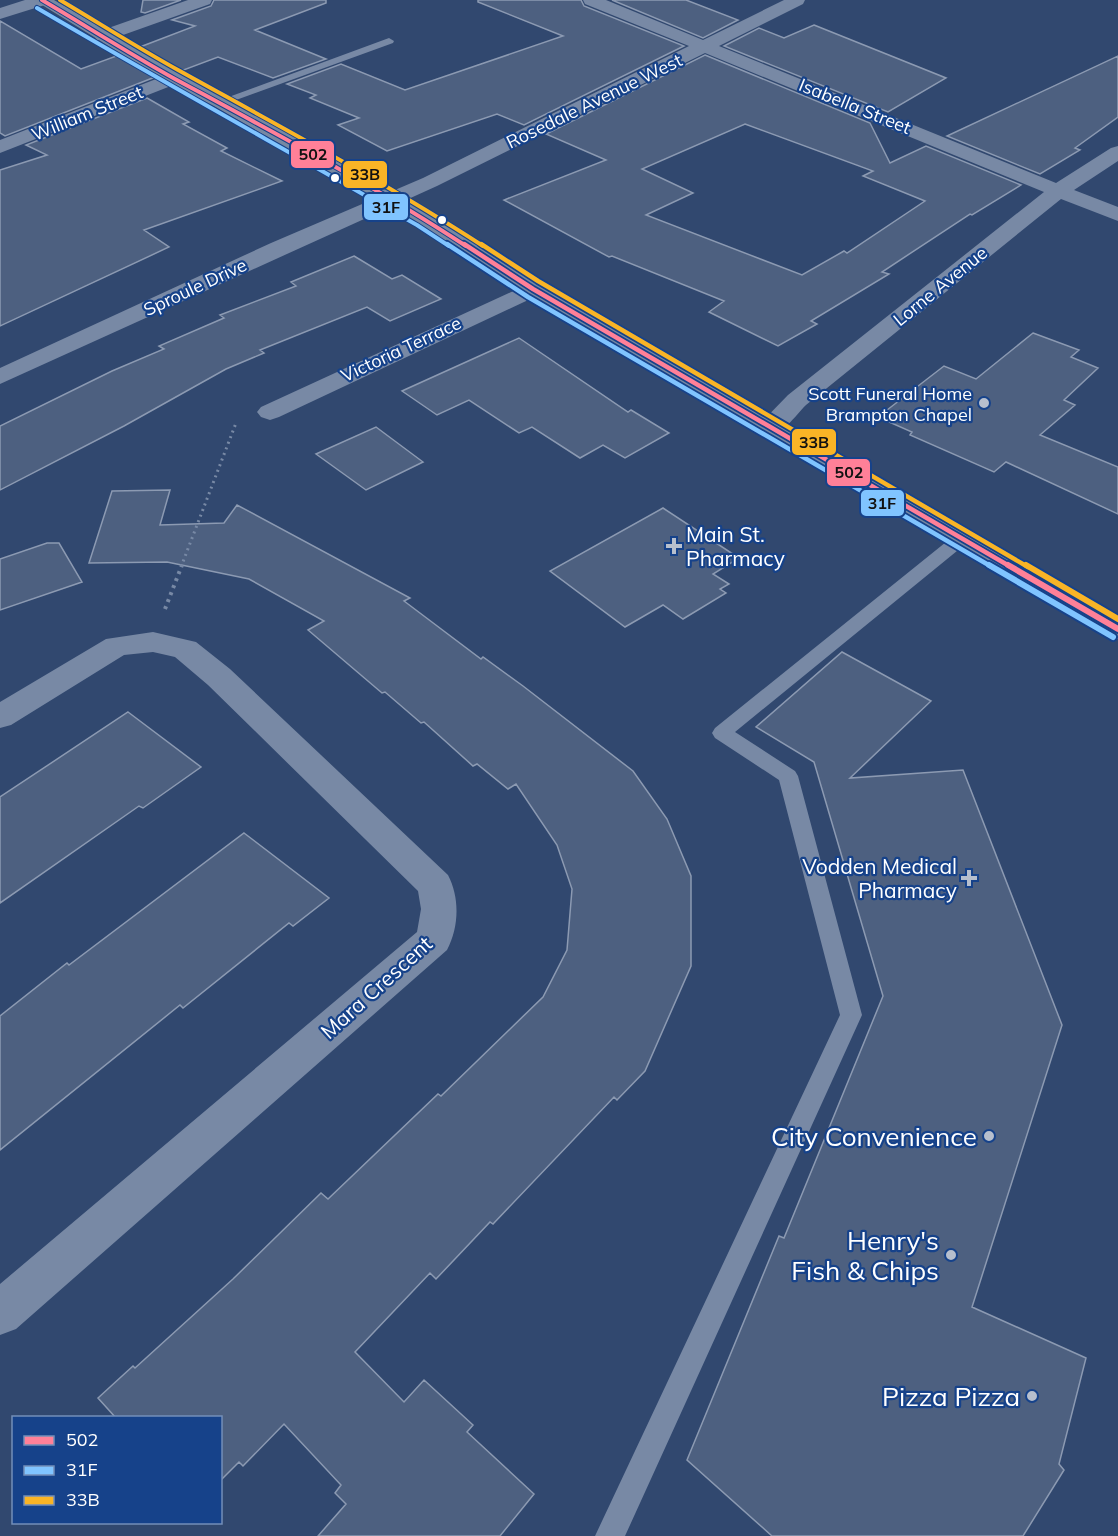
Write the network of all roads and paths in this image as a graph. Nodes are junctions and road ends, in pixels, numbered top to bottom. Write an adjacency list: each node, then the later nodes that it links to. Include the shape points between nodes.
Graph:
1 (42, 0): 5 (street); 6 (main road)
2 (204, 0): 6 (street)
3 (591, 0): 8 (street, Isabella Street)
4 (797, 0): 8 (street, Rosedale Avenue West)
5 (0, 14)
6 (103, 36): 9 (main road)
7 (389, 41): 10 (lane)
8 (706, 45): 13 (street, Isabella Street); 14 (street, Rosedale Avenue West)
9 (174, 78): 10 (main road); 11 (street, William Street)
10 (221, 102): 14 (main road)
11 (0, 147)
12 (1118, 152): 13 (street, Lorne Avenue)
13 (1059, 190): 15 (street, Isabella Street); 19 (street, Lorne Avenue, via 797,399)
14 (391, 199): 16 (main road); 17 (street, Sproule Drive)
15 (1118, 215)
16 (533, 289): 18 (street, Victoria Terrace); 19 (main road)
17 (0, 377)
18 (270, 412): 22 (path, via 237,421)
19 (769, 428): 20 (main road)
20 (962, 538): 21 (main road); 25 (lane, via 722,733 789,776 851,1015)
21 (1118, 629)
22 (153, 642): 23 (street, Mara Crescent, via 117,646); 24 (street, Mara Crescent, via 184,649 219,677 435,885 439,909 434,939)
23 (0, 717)
24 (0, 1314)
25 (610, 1536)

